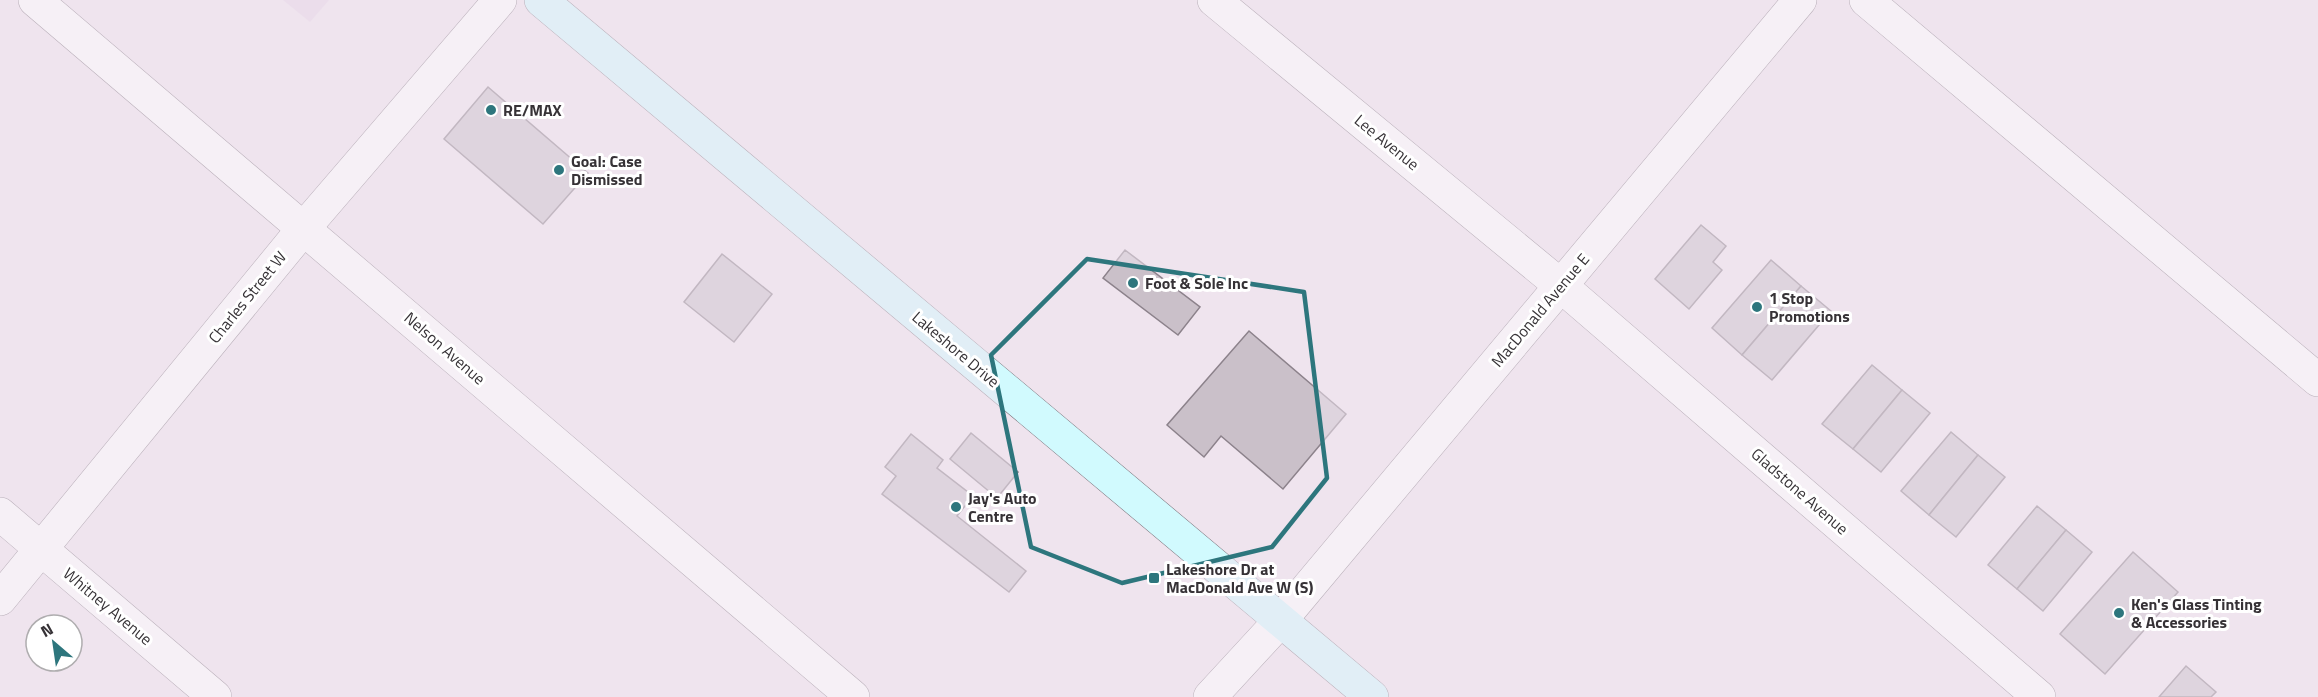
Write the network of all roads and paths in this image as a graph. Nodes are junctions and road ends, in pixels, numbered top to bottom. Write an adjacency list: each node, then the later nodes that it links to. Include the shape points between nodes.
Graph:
1 (35, 0): 7 (street, Nelson Avenue)
2 (500, 0): 7 (street, Charles Street W)
3 (541, 0): 13 (main road, Lakeshore Drive)
4 (1214, 0): 8 (street, Lee Avenue)
5 (1800, 0): 8 (street, MacDonald Avenue E)
6 (1866, 0): 9 (street)
7 (304, 228): 11 (street, Charles Street W); 15 (street, Nelson Avenue)
8 (1560, 285): 13 (street, MacDonald Avenue E); 18 (street, Gladstone Avenue)
9 (2318, 380)
10 (0, 514): 11 (street, Whitney Avenue)
11 (42, 549): 12 (street, Charles Street W); 14 (street, Whitney Avenue)
12 (0, 599)
13 (1280, 621): 16 (street, MacDonald Avenue E); 17 (main road, Lakeshore Drive)
14 (215, 697)
15 (853, 697)
16 (1210, 697)
17 (1372, 697)
18 (2039, 697)

